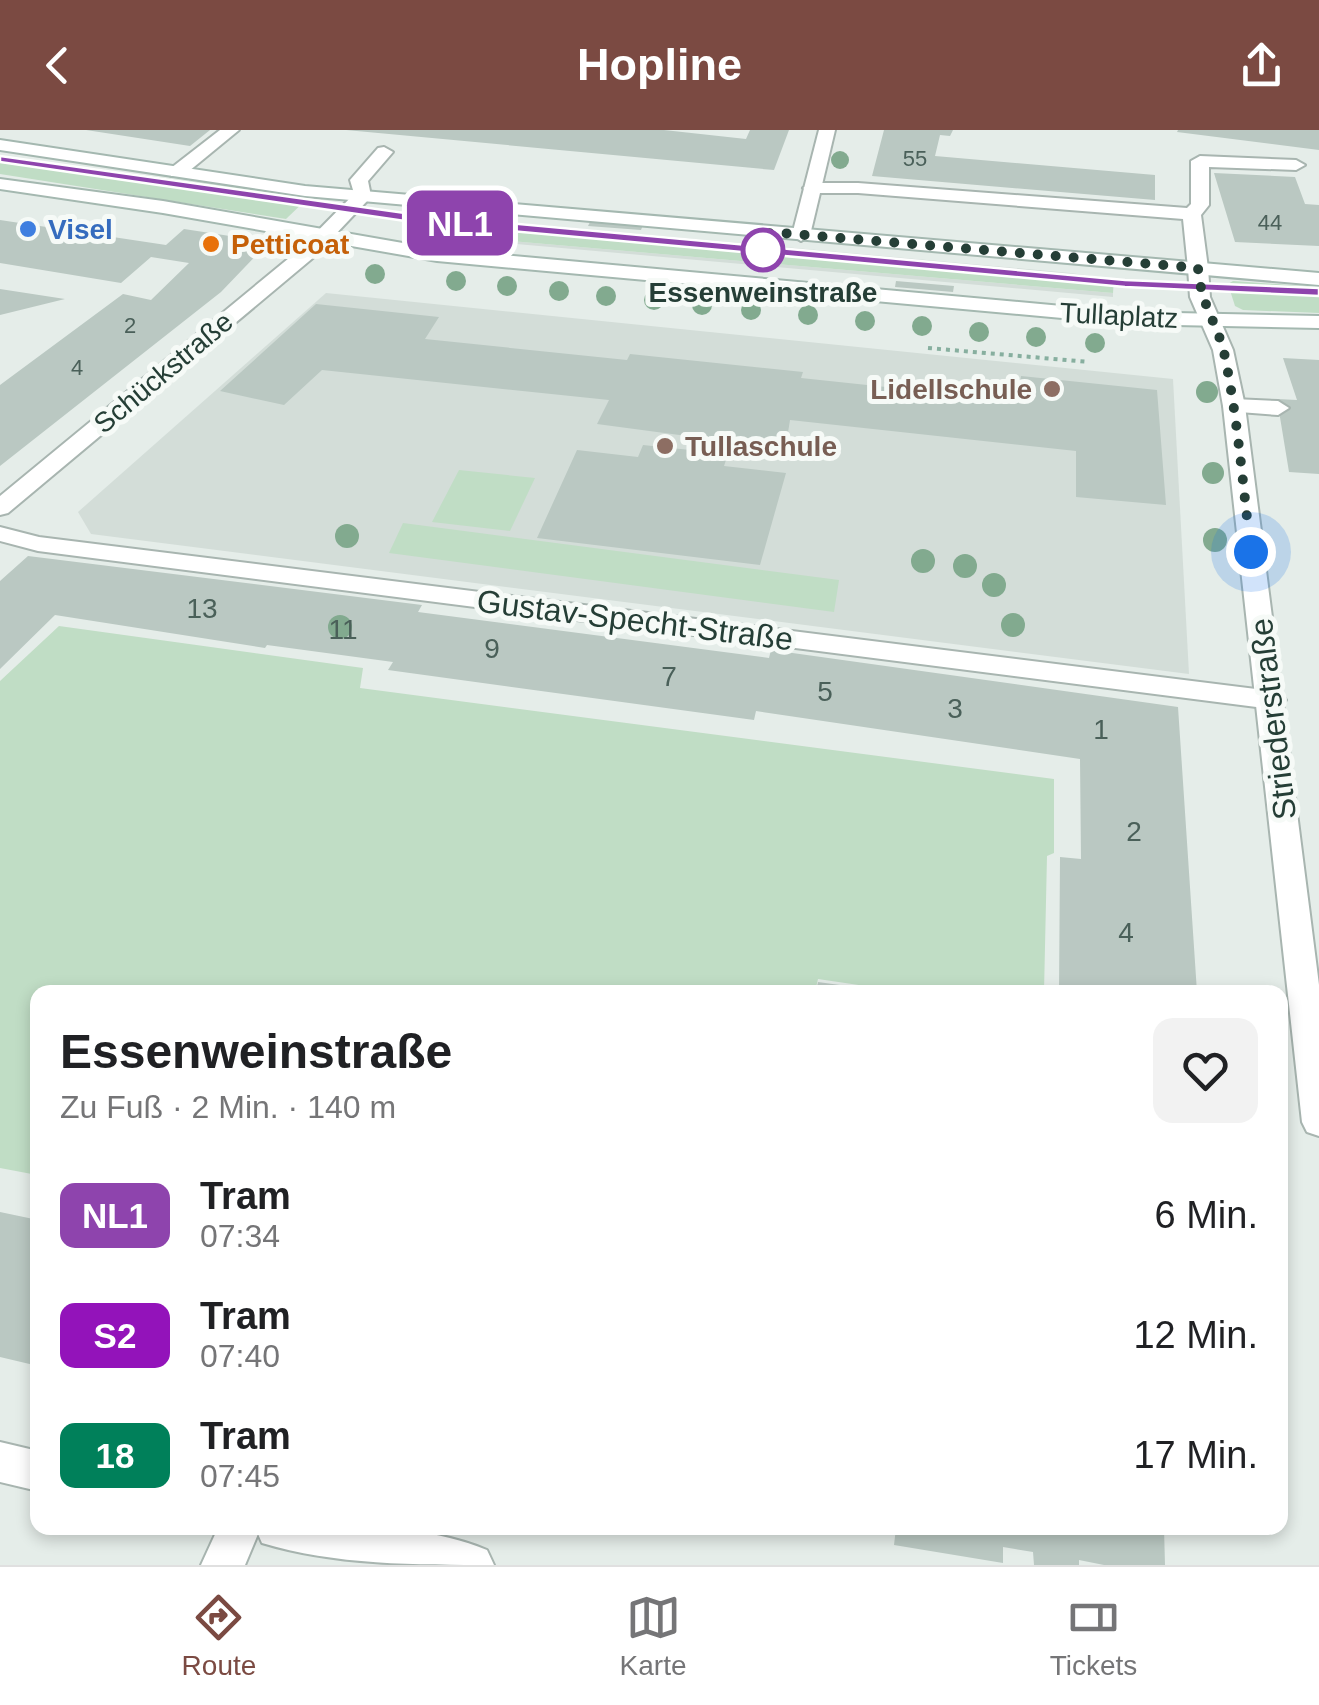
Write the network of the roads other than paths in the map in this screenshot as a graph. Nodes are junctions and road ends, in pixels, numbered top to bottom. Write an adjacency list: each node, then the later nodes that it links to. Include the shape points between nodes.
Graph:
1 (231, 130): 6 (street)
2 (827, 130): 8 (street)
3 (0, 145): 6 (street, Tullaplatz)
4 (384, 152): 9 (street, via 360,180)
5 (1296, 165): 10 (street, via 1200,161 1200,206)
6 (176, 172): 9 (street, Tullaplatz)
7 (0, 184): 11 (street, Tullaplatz)
8 (812, 188): 10 (street); 12 (street)
9 (362, 196): 11 (street); 12 (street, Tullaplatz)
10 (1192, 214): 13 (street)
11 (326, 235): 15 (street, Tullaplatz, via 437,255); 19 (street, Schückstraße)
12 (801, 235): 13 (street, Tullaplatz)
13 (1198, 268): 14 (street); 15 (street, Tullaplatz)
14 (1319, 279)
15 (1210, 320): 16 (street); 17 (street, Striederstraße, via 1224,350)
16 (1319, 322)
17 (1234, 406): 18 (street); 21 (street, Striederstraße)
18 (1278, 408)
19 (0, 508)
20 (0, 534): 21 (street, Gustav-Specht-Straße)
21 (1272, 700): 22 (street, Striederstraße)
22 (1319, 1122)
23 (0, 1462): 24 (street)
24 (30, 1469)
25 (237, 1535): 27 (street)
26 (314, 1535): 28 (street)
27 (223, 1565)
28 (472, 1565)

